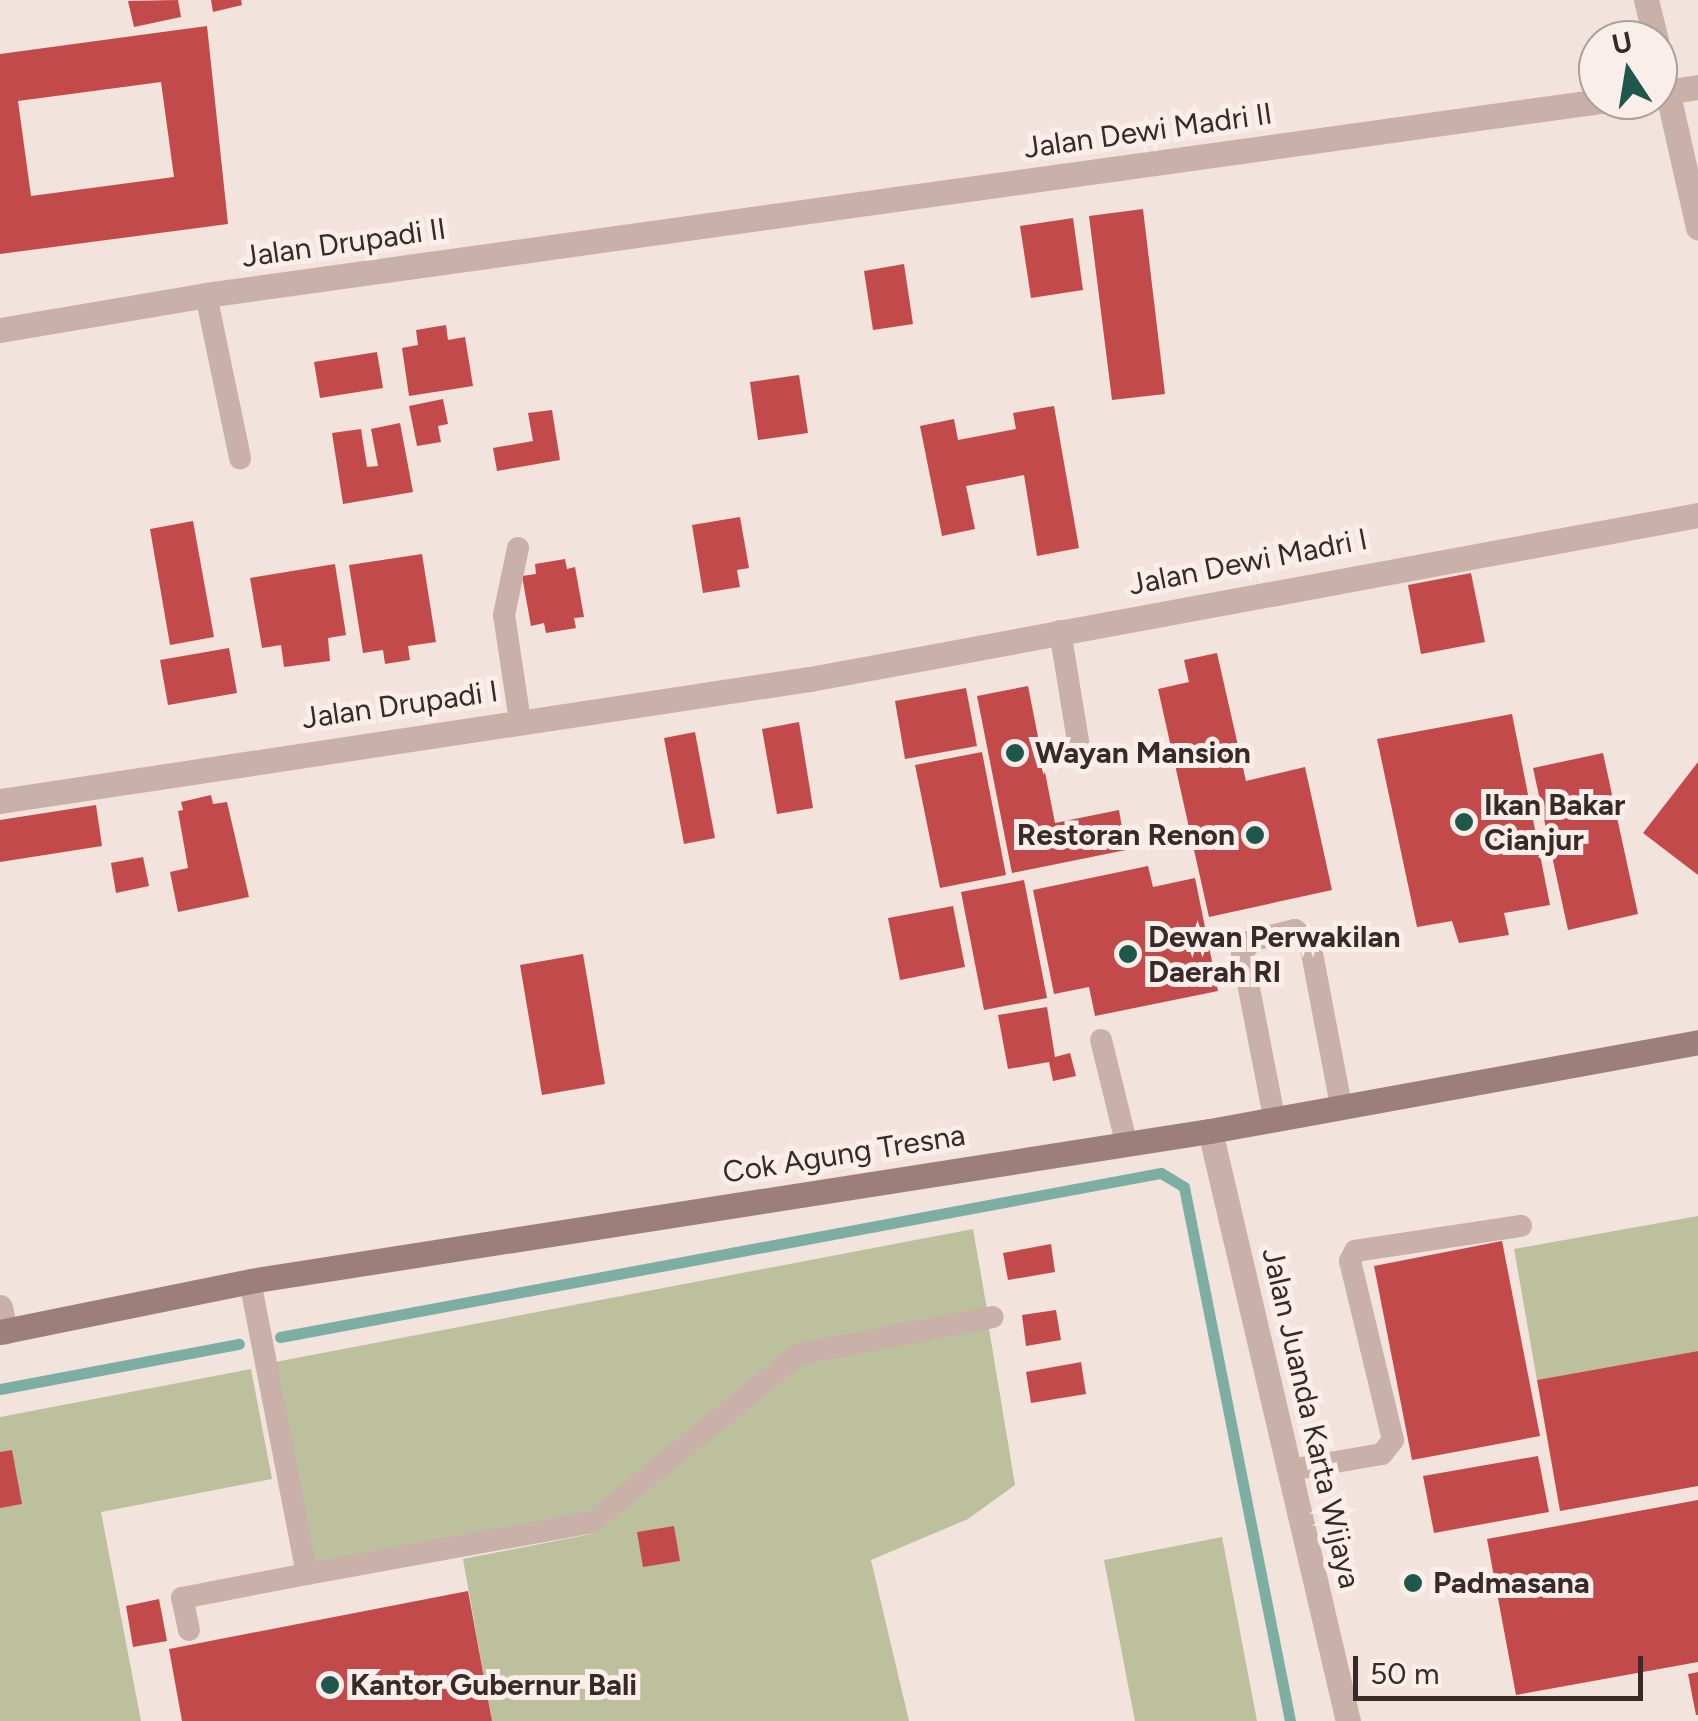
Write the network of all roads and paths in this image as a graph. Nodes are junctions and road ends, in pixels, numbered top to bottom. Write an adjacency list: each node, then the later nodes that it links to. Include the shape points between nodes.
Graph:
1 (1578, 104): 3 (street, Jalan Dewi Madri II)
2 (1670, 120): 4 (street)
3 (698, 226): 5 (street, Jalan Drupadi II)
4 (1698, 228)
5 (206, 295): 6 (street, Jalan Drupadi II); 7 (lane)
6 (0, 330)
7 (240, 458)
8 (1698, 516): 10 (street, Jalan Dewi Madri I)
9 (518, 548): 12 (lane, via 504,615)
10 (1060, 631): 11 (street, Jalan Dewi Madri I); 13 (lane)
11 (810, 679): 12 (street, Jalan Drupadi I)
12 (520, 721): 14 (street, Jalan Drupadi I)
13 (1080, 752)
14 (0, 801)
15 (1100, 1040): 20 (lane)
16 (1698, 1042): 17 (main road, Cok Agung Tresna)
17 (1341, 1106): 18 (main road, Cok Agung Tresna); 18 (lane, via 1310,943 1295,930 1253,940 1242,953)
18 (1274, 1117): 19 (main road, Cok Agung Tresna)
19 (1210, 1131): 20 (main road, Cok Agung Tresna); 25 (street, Jalan Juanda Karta Wijaya)
20 (1126, 1142): 22 (main road, Cok Agung Tresna)
21 (1521, 1226): 25 (lane, via 1356,1251 1350,1261 1393,1440 1382,1454)
22 (250, 1281): 24 (main road, Cok Agung Tresna); 26 (lane)
23 (993, 1317): 26 (lane, via 798,1354 592,1522)
24 (2, 1324)
25 (1290, 1470): 28 (street, Jalan Juanda Karta Wijaya)
26 (307, 1574): 27 (lane, via 182,1598)
27 (189, 1630)
28 (1348, 1721)

